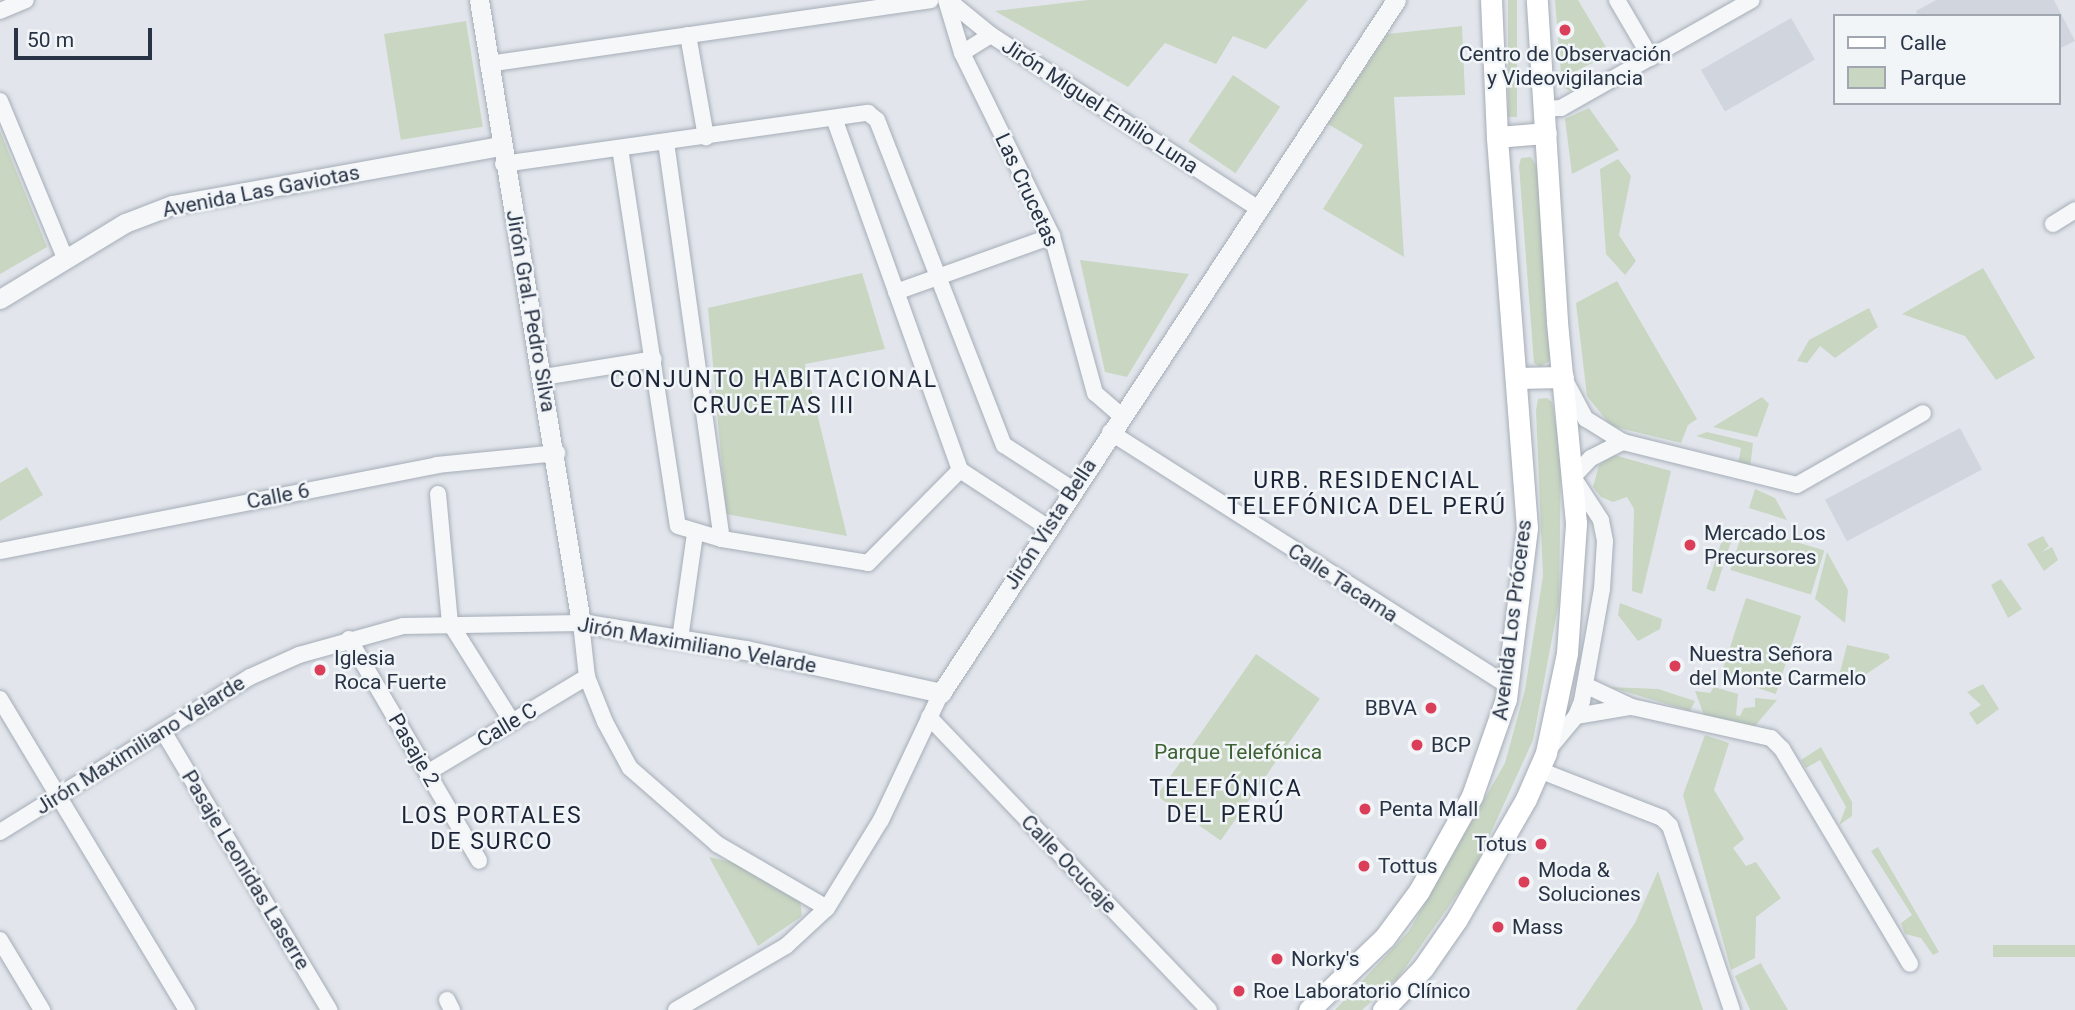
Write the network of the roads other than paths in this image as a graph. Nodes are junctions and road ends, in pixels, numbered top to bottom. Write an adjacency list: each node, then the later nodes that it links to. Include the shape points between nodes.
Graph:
1 (26, 0): 10 (street)
2 (480, 0): 15 (street, Jirón Gral. Pedro Silva)
3 (930, 0): 12 (street)
4 (947, 0): 11 (street, Jirón Miguel Emilio Luna); 13 (street, Las Crucetas)
5 (1396, 0): 25 (street, Jirón Vista Bella)
6 (1491, 0): 21 (main road, Avenida Los Próceres)
7 (1537, 0): 17 (main road)
8 (1617, 0): 14 (street)
9 (1752, 0): 14 (street)
10 (0, 11)
11 (991, 34): 13 (street); 25 (street, Jirón Miguel Emilio Luna)
12 (688, 35): 15 (street); 20 (street)
13 (962, 53): 28 (street, Las Crucetas)
14 (1650, 58): 17 (street)
15 (488, 64): 24 (street, Jirón Gral. Pedro Silva)
16 (0, 101): 29 (street)
17 (1553, 109): 19 (main road)
18 (834, 120): 20 (street); 30 (street, via 867,113 877,120); 31 (street)
19 (1546, 133): 21 (main road); 35 (main road)
20 (706, 137): 22 (street)
21 (1497, 137): 36 (main road, Avenida Los Próceres)
22 (666, 142): 23 (street); 47 (street)
23 (620, 148): 24 (street); 33 (street)
24 (502, 155): 29 (street, Avenida Las Gaviotas, via 172,205 125,223); 34 (street, Jirón Gral. Pedro Silva)
25 (1256, 207): 38 (street, Jirón Vista Bella)
26 (2075, 210): 27 (street)
27 (2053, 224)
28 (1052, 236): 30 (street); 38 (street, Las Crucetas, via 1095,393)
29 (65, 260): 32 (street, Avenida Las Gaviotas)
30 (939, 273): 31 (street); 43 (street, via 1004,445)
31 (896, 292): 41 (street)
32 (0, 299)
33 (654, 359): 34 (street); 46 (street, via 674,520 683,531)
34 (542, 377): 40 (street, Jirón Gral. Pedro Silva)
35 (1563, 377): 36 (main road); 39 (street, via 1586,419); 42 (main road)
36 (1516, 378): 54 (main road, Avenida Los Próceres, via 1527,528)
37 (1923, 413): 39 (street, via 1797,485)
38 (1115, 423): 43 (street, Jirón Vista Bella); 54 (street, Calle Tacama)
39 (1623, 442): 42 (street, via 1591,458)
40 (557, 453): 48 (street, Calle 6, via 438,465); 50 (street, Jirón Gral. Pedro Silva)
41 (960, 470): 45 (street); 47 (street, via 868,564)
42 (1573, 477): 55 (street, via 1601,520 1605,541); 63 (main road, via 1574,597)
43 (1072, 489): 45 (street, Jirón Vista Bella)
44 (439, 494): 49 (street)
45 (1047, 527): 56 (street, Jirón Vista Bella)
46 (695, 534): 47 (street); 52 (street)
47 (722, 539)
48 (0, 551)
49 (450, 622): 50 (street, Jirón Maximiliano Velarde); 51 (street, Jirón Maximiliano Velarde, via 403,626); 61 (street)
50 (581, 623): 52 (street, Jirón Maximiliano Velarde); 53 (street)
51 (348, 639): 62 (street, Jirón Maximiliano Velarde, via 250,677); 64 (street, Pasaje 2)
52 (680, 639): 56 (street, Jirón Maximiliano Velarde)
53 (587, 677): 61 (street, Calle C); 68 (street, via 630,768 716,844)
54 (1508, 686): 76 (main road, Avenida Los Próceres, via 1485,767 1437,862 1385,937)
55 (1587, 686): 58 (street); 59 (street)
56 (941, 693): 60 (street, Jirón Vista Bella)
57 (0, 699): 65 (street)
58 (1632, 707): 59 (street); 70 (street, via 1761,733 1778,744)
59 (1576, 716): 63 (street)
60 (929, 717): 68 (street, Jirón Vista Bella, via 881,820); 75 (street, Calle Ocucaje)
61 (512, 722): 64 (street, Calle C)
62 (163, 731): 65 (street, Jirón Maximiliano Velarde); 73 (street, Pasaje Leonidas Laserre)
63 (1543, 761): 77 (main road, via 1457,919 1423,968); 78 (street, via 1662,818 1675,834)
64 (427, 774): 67 (street, Pasaje 2)
65 (60, 795): 66 (street, Jirón Maximiliano Velarde); 72 (street)
66 (0, 832)
67 (479, 861)
68 (827, 908): 74 (street, Jirón Vista Bella, via 786,946)
69 (0, 940): 71 (street)
70 (1910, 964)
71 (42, 1010)
72 (187, 1010)
73 (329, 1010)
74 (676, 1010)
75 (1209, 1010)
76 (1309, 1010)
77 (1383, 1010)
78 (1732, 1010)

